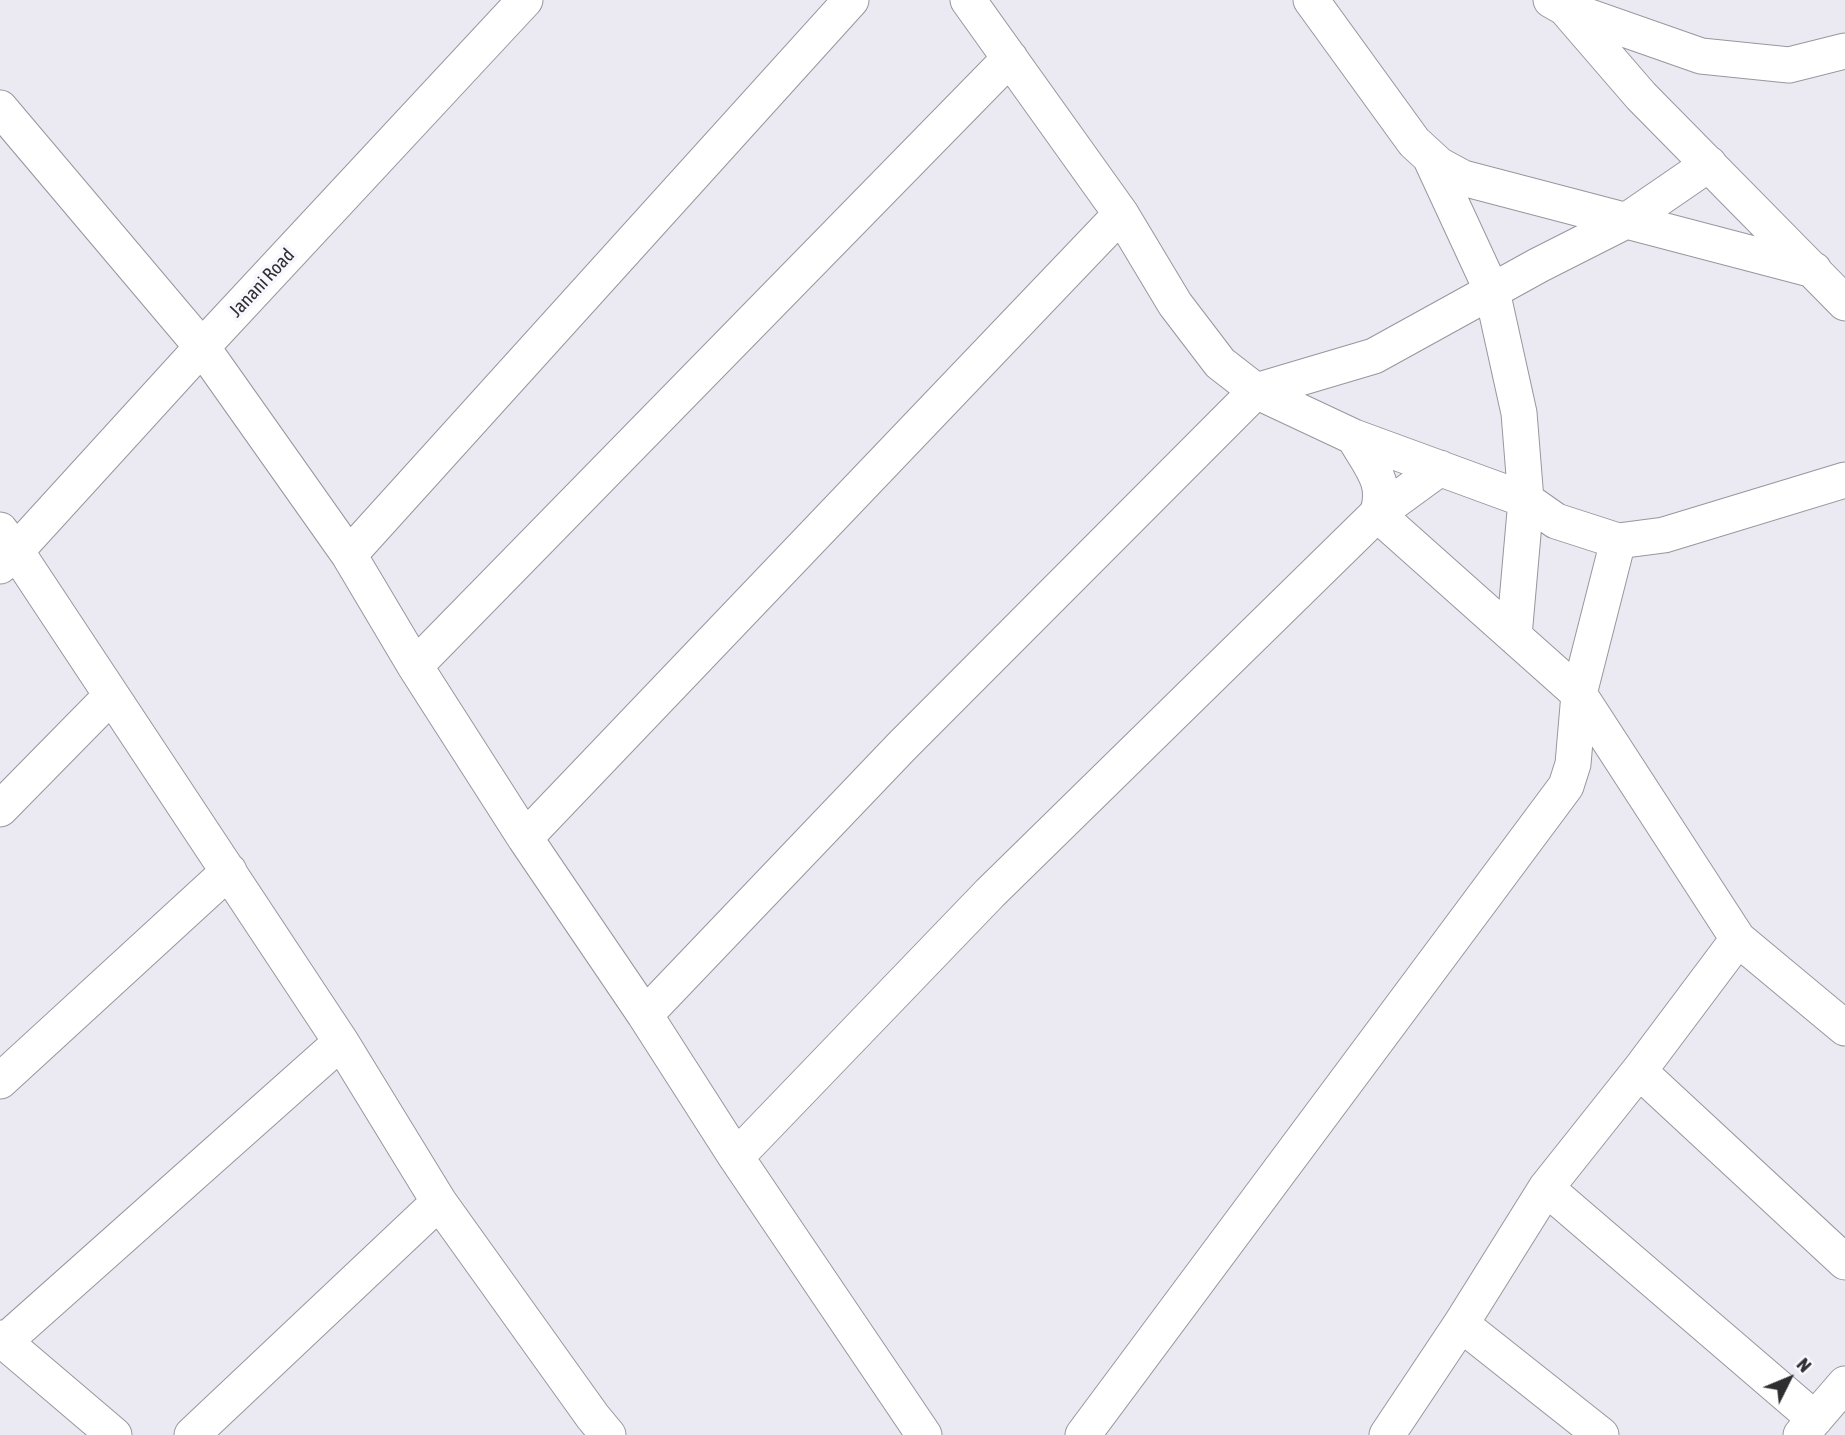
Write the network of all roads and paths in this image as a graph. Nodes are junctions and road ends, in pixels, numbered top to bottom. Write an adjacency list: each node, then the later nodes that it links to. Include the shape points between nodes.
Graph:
1 (525, 0): 16 (street, Janani Road)
2 (851, 0): 25 (street)
3 (968, 0): 7 (street)
4 (1311, 0): 9 (street, via 1414,142)
5 (1560, 3): 6 (street, via 1701,56 1789,65); 10 (street, via 1641,96)
6 (1845, 51)
7 (1010, 58): 11 (street); 27 (street)
8 (0, 108): 16 (street)
9 (1430, 157): 12 (street, via 1463,178); 14 (street)
10 (1709, 164): 12 (street); 13 (street)
11 (1121, 214): 17 (street, via 1175,304 1220,363); 31 (street)
12 (1626, 221): 13 (street); 14 (street)
13 (1814, 270): 15 (street)
14 (1492, 291): 17 (street, via 1374,356); 21 (street, via 1519,413)
15 (1845, 303)
16 (202, 347): 24 (street, Janani Road); 25 (street)
17 (1256, 391): 18 (street); 34 (street, via 902,746)
18 (1354, 437): 19 (street); 22 (street, via 1383,493)
19 (1440, 468): 21 (street); 22 (street)
20 (1845, 480): 23 (street, via 1664,535)
21 (1526, 500): 23 (street, via 1556,521); 26 (street)
22 (1377, 514): 26 (street); 39 (street, via 990,893)
23 (1618, 541): 28 (street)
24 (5, 549): 29 (street)
25 (349, 555): 27 (street)
26 (1514, 636): 28 (street)
27 (415, 666): 31 (street)
28 (1579, 694): 33 (street); 51 (street, via 1573,764 1566,786)
29 (111, 696): 30 (street); 32 (street)
30 (0, 809)
31 (525, 838): 34 (street)
32 (229, 872): 36 (street); 38 (street)
33 (1738, 939): 35 (street); 37 (street)
34 (645, 1015): 39 (street)
35 (1845, 1028)
36 (341, 1042): 41 (street); 44 (street)
37 (1639, 1071): 40 (street); 42 (street)
38 (0, 1081)
39 (736, 1157): 50 (street)
40 (1546, 1188): 43 (street); 46 (street)
41 (439, 1202): 48 (street); 49 (street)
42 (1845, 1262)
43 (1461, 1324): 52 (street); 53 (street)
44 (2, 1340): 47 (street)
45 (1845, 1384): 46 (street)
46 (1808, 1427)
47 (114, 1435)
48 (192, 1435)
49 (608, 1435)
50 (924, 1435)
51 (1083, 1435)
52 (1387, 1435)
53 (1601, 1435)

